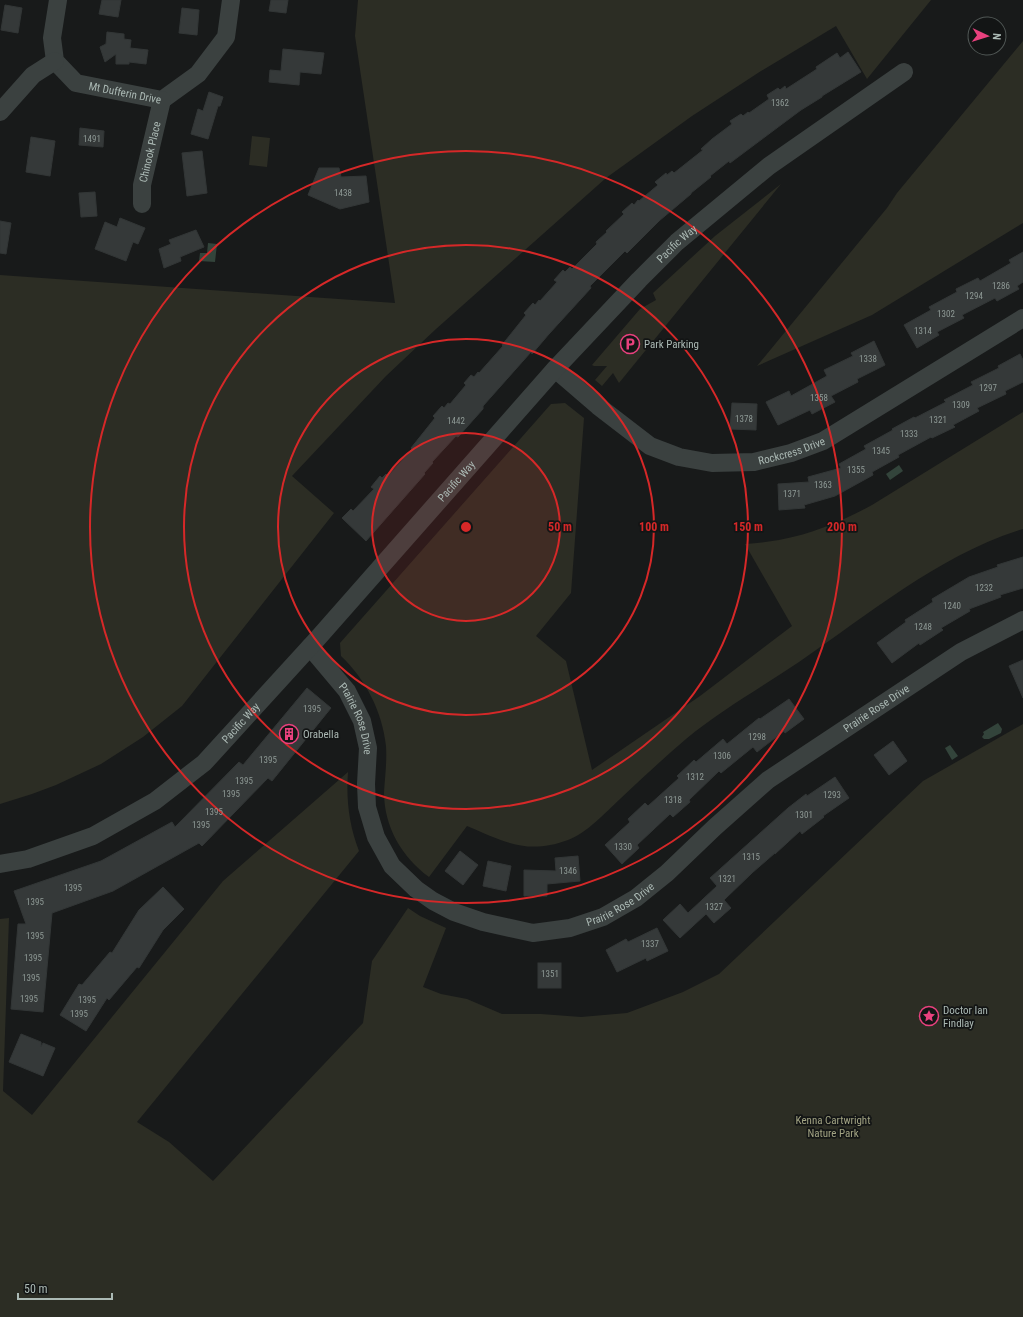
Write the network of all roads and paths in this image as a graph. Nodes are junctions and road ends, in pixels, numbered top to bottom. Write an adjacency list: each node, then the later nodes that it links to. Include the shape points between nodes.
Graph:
1 (58, 0): 3 (street, via 52,38)
2 (231, 0): 5 (street, Mt Dufferin Drive, via 226,37 198,74)
3 (55, 61): 5 (street, Mt Dufferin Drive, via 76,82); 6 (street, via 33,75)
4 (904, 72): 9 (street, Pacific Way, via 769,166 677,242)
5 (162, 100): 7 (street, Chinook Place, via 142,185)
6 (0, 112)
7 (142, 204)
8 (1023, 318): 9 (street, Rockcress Drive, via 823,441 791,453 754,462 712,463 679,457 650,446)
9 (555, 369): 11 (street, Pacific Way)
10 (1023, 620): 11 (street, Prairie Rose Drive, via 961,652 768,780 667,873 636,898 603,917 570,928 532,933 483,922 454,912 416,889 392,866 376,837 367,807 368,748 362,720 347,691)
11 (310, 647): 12 (street, Pacific Way, via 204,763 155,801 93,836 28,859)
12 (0, 864)

